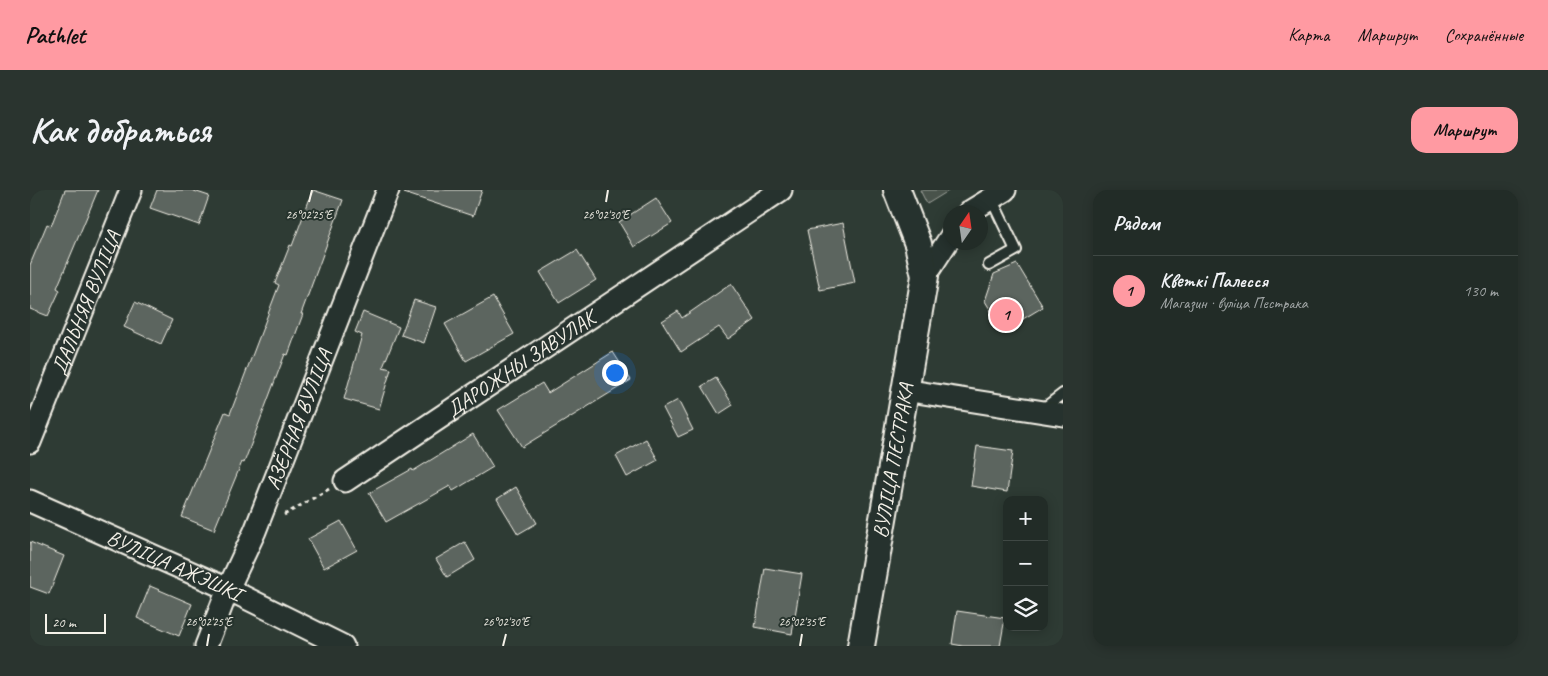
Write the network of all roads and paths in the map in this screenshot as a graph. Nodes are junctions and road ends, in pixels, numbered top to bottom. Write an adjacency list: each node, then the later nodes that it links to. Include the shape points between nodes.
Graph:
1 (131, 190): 14 (street, ДАЛЬНЯЯ ВУЛІЦА)
2 (388, 190): 17 (street, АЗЁРНАЯ ВУЛІЦА)
3 (781, 190): 15 (street, ДАРОЖНЫ ЗАВУЛАК)
4 (897, 190): 9 (street, via 918,244)
5 (998, 194): 6 (street); 8 (lane, via 1016,250)
6 (980, 205)
7 (943, 247): 9 (street)
8 (989, 265)
9 (925, 276): 10 (street, ВУЛІЦА ПЕСТРАКА)
10 (904, 390): 12 (street); 21 (street, ВУЛІЦА ПЕСТРАКА)
11 (1063, 394): 12 (lane)
12 (1040, 412): 13 (street)
13 (1063, 415)
14 (30, 442)
15 (344, 480): 17 (path)
16 (30, 501): 18 (street, ВУЛІЦА АЖЭШКІ)
17 (255, 531): 18 (street, АЗЁРНАЯ ВУЛІЦА)
18 (228, 589): 19 (street, АЗЁРНАЯ ВУЛІЦА); 20 (street, ВУЛІЦА АЖЭШКІ)
19 (206, 646)
20 (344, 646)
21 (861, 646)

